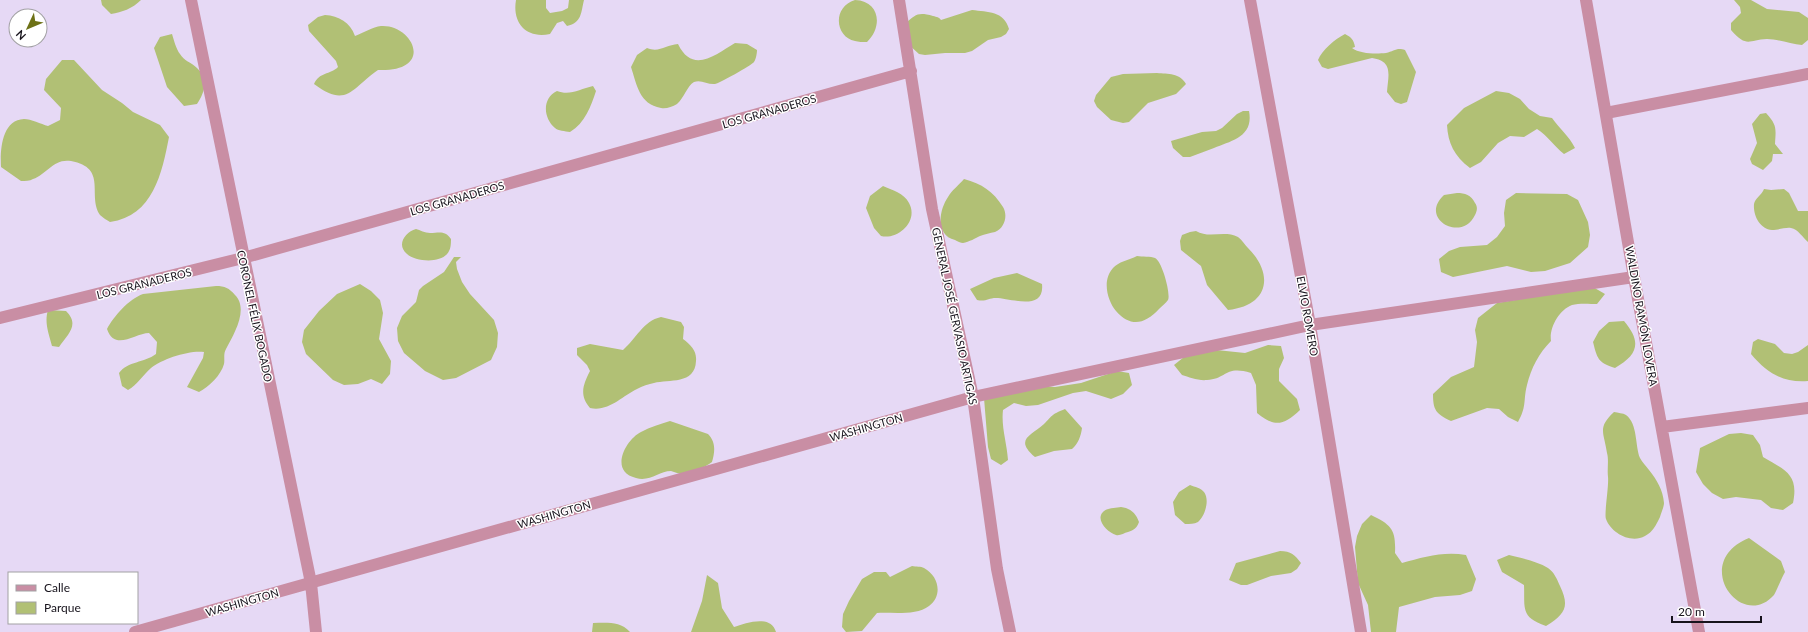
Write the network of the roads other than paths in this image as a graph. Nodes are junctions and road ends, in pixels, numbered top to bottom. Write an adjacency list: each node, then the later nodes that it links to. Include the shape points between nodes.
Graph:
1 (190, 0): 8 (street, CORONEL FÉLIX BOGADO)
2 (899, 0): 5 (street, GENERAL JOSÉ GERVASIO ARTIGAS)
3 (1250, 0): 11 (street, ELVIO ROMERO)
4 (1586, 0): 7 (street, WALDINO RAMÓN LOVERA)
5 (911, 70): 8 (street, LOS GRANADEROS); 12 (street, GENERAL JOSÉ GERVASIO ARTIGAS, via 932,208)
6 (1808, 74): 7 (street)
7 (1606, 113): 9 (street, WALDINO RAMÓN LOVERA)
8 (243, 258): 10 (street, LOS GRANADEROS); 15 (street, CORONEL FÉLIX BOGADO)
9 (1634, 277): 11 (street, WASHINGTON); 14 (street, WALDINO RAMÓN LOVERA)
10 (0, 318)
11 (1310, 325): 12 (street, WASHINGTON); 19 (street, ELVIO ROMERO)
12 (973, 396): 15 (street, WASHINGTON); 18 (street, GENERAL JOSÉ GERVASIO ARTIGAS, via 997,569)
13 (1808, 408): 14 (street)
14 (1662, 427): 20 (street, WALDINO RAMÓN LOVERA)
15 (311, 583): 16 (street, WASHINGTON); 17 (street, CORONEL FÉLIX BOGADO)
16 (135, 632)
17 (316, 632)
18 (1010, 632)
19 (1361, 632)
20 (1699, 632)

